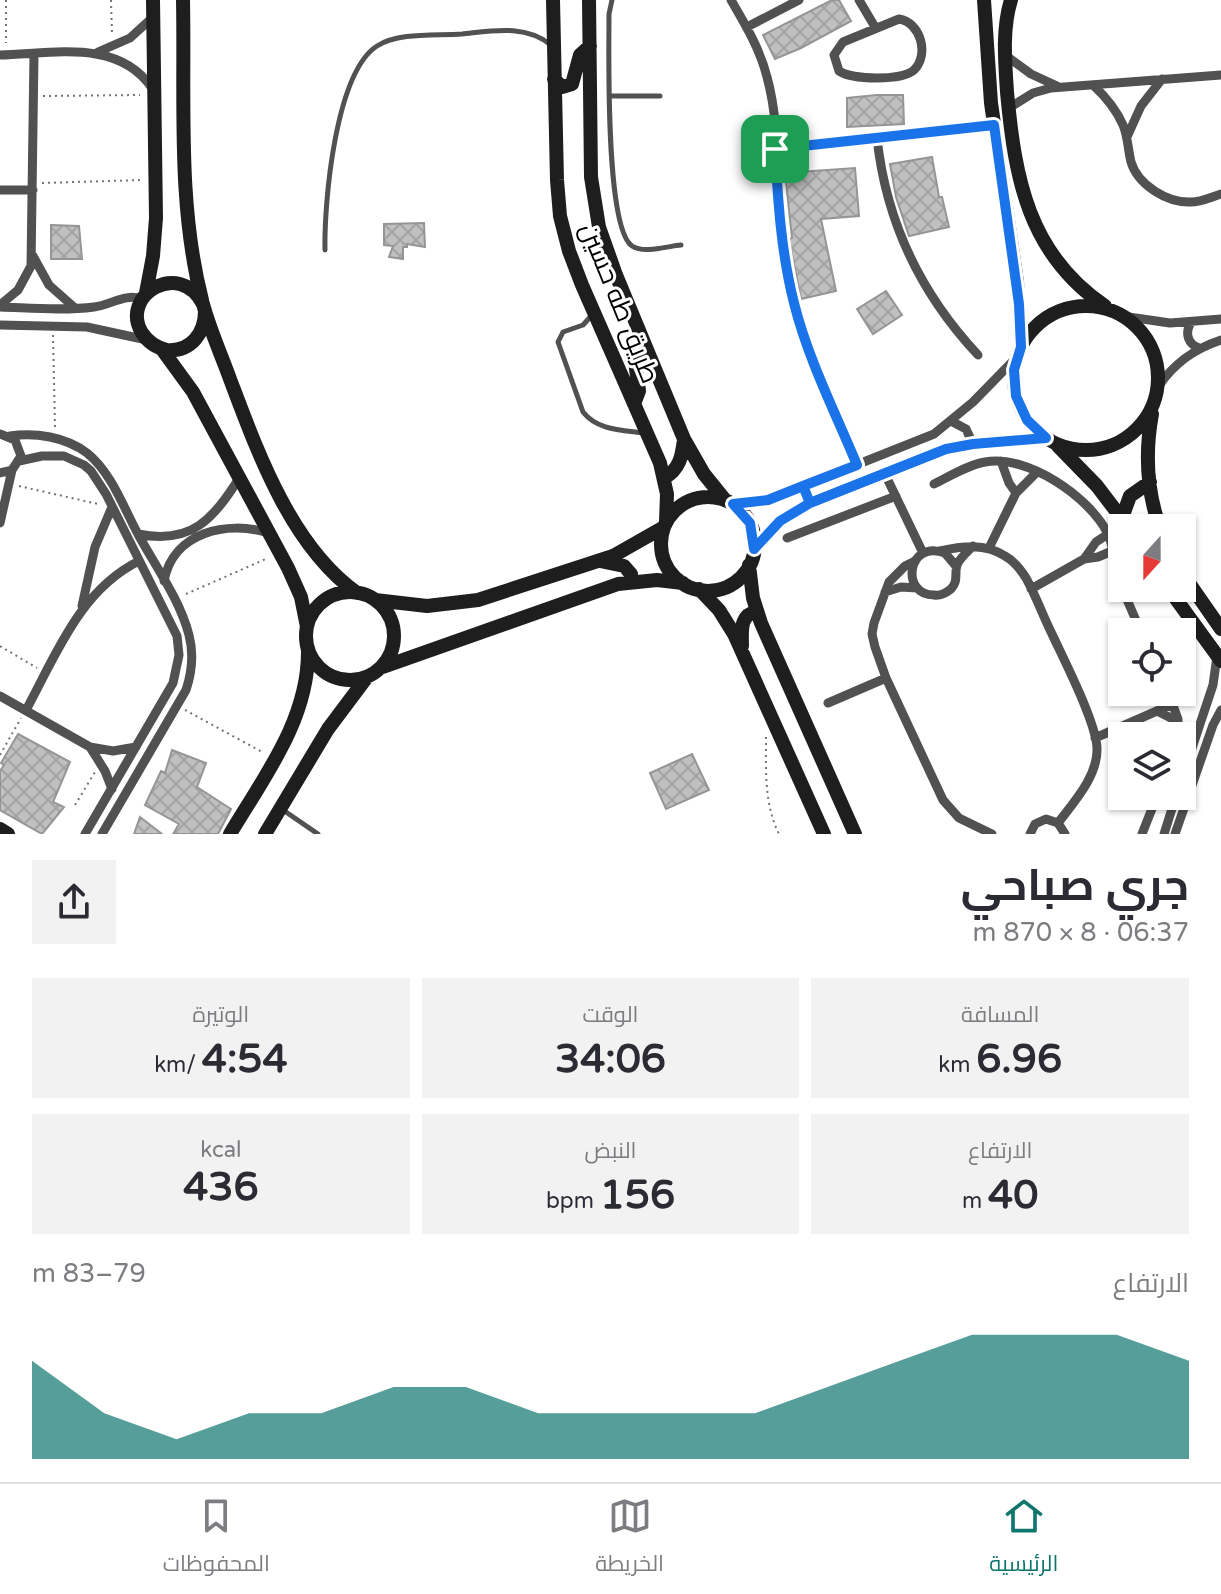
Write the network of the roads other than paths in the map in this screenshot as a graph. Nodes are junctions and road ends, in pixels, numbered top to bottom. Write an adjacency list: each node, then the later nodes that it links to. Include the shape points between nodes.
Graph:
1 (153, 0): 11 (street)
2 (183, 0): 42 (street, via 187,216)
3 (553, 0): 15 (street, طريق طه حسين)
4 (589, 0): 14 (street, طريق طه حسين)
5 (612, 0): 26 (lane)
6 (731, 0): 12 (street)
7 (859, 0): 13 (street)
8 (984, 0): 29 (street)
9 (1011, 0): 19 (street)
10 (794, 1): 12 (street)
11 (153, 17): 16 (street, via 138,32); 25 (street)
12 (747, 27): 32 (street, via 767,76)
13 (875, 27): 13 (street, via 899,19 912,23 921,54 913,71 854,78 839,71 837,47)
14 (590, 46): 21 (street, via 580,55 572,84 562,87); 53 (street, طريق طه حسين, via 594,202 607,252)
15 (554, 48): 21 (street, طريق طه حسين); 37 (lane, via 538,36 509,30 398,39 372,50 352,85 334,145)
16 (95, 53): 17 (street); 25 (street, via 129,64)
17 (34, 54): 18 (street); 33 (street)
18 (3, 55)
19 (1005, 55): 24 (street); 28 (street)
20 (1221, 75): 22 (street)
21 (554, 79): 43 (street, طريق طه حسين, via 560,216)
22 (1162, 79): 23 (street); 30 (street, via 1141,106)
23 (1093, 85): 24 (street); 30 (street, via 1114,108)
24 (1060, 87): 28 (street, via 1033,93)
25 (154, 92): 39 (street, via 155,237)
26 (610, 96): 27 (lane); 36 (lane, via 613,177 626,239 640,249)
27 (660, 96)
28 (1009, 108): 44 (street, via 1032,220 1066,272)
29 (994, 125): 31 (street); 51 (street, via 1015,261)
30 (1127, 137): 35 (street, via 1132,165 1157,192 1193,203)
31 (877, 138): 32 (street); 52 (street, via 889,203 908,255 935,304)
32 (775, 149): 65 (street, via 780,228 794,305)
33 (33, 187): 34 (street); 38 (street)
34 (0, 190)
35 (1221, 194)
36 (681, 245)
37 (325, 250)
38 (32, 254): 40 (street, via 23,283); 41 (street, via 49,285)
39 (144, 296): 41 (street); 42 (street, via 159,285 181,284); 49 (street, via 138,321)
40 (0, 306): 41 (street)
41 (75, 308)
42 (204, 308): 49 (street, via 204,326 190,344 176,350); 109 (street, via 251,431 294,521 321,561)
43 (593, 310): 55 (street, طريق طه حسين); 58 (lane, via 586,322 563,332 558,342 583,412 602,426)
44 (1117, 313): 46 (street); 51 (street, via 1091,306 1060,311 1041,322); 54 (street, via 1151,346)
45 (1221, 319): 46 (street)
46 (1190, 324): 50 (street, via 1189,340)
47 (0, 325): 49 (street, via 102,329)
48 (1221, 340): 50 (street)
49 (155, 344): 70 (street, via 193,392)
50 (1199, 348): 54 (street)
51 (1019, 352): 57 (street); 61 (street, via 1016,396 1027,420)
52 (978, 355)
53 (651, 360): 55 (street, via 641,356 635,361 639,391); 60 (street, طريق طه حسين)
54 (1158, 387): 56 (street)
55 (634, 404): 58 (street, طريق طه حسين)
56 (1153, 407): 61 (street, via 1134,432 1107,447 1075,449); 72 (street, via 1147,454)
57 (951, 421): 62 (street, via 966,429); 65 (street, via 934,434)
58 (648, 434): 71 (street, طريق طه حسين)
59 (5, 435): 63 (street, via 21,450); 87 (street, via 35,435 79,448 109,480)
60 (684, 439): 71 (street, via 680,463); 77 (street, طريق طه حسين, via 704,474)
61 (1051, 441): 62 (street); 80 (street, via 1084,471)
62 (973, 444): 69 (street)
63 (19, 461): 66 (street); 79 (street, via 53,455 75,460 97,478)
64 (1001, 461): 67 (street); 73 (street, via 982,462); 75 (street)
65 (857, 465): 74 (street)
66 (12, 470): 68 (street); 83 (street)
67 (1037, 472): 75 (street); 88 (street, via 1074,495)
68 (0, 473)
69 (885, 474): 76 (street); 78 (street)
70 (240, 477): 85 (street); 86 (street)
71 (664, 478): 84 (street, طريق طه حسين)
72 (1150, 482): 81 (street, via 1130,496); 82 (street)
73 (934, 484)
74 (803, 486): 77 (street, via 768,500); 78 (street)
75 (1016, 493): 91 (street)
76 (896, 496): 89 (street); 94 (street)
77 (729, 502): 84 (street, via 691,500); 92 (street, via 750,523)
78 (810, 503): 92 (street, via 780,521)
79 (112, 507): 97 (street); 113 (street, via 89,567)
80 (1118, 514)
81 (1127, 514)
82 (1157, 514)
83 (0, 523)
84 (665, 525): 98 (street); 104 (street, via 662,554)
85 (199, 532): 86 (street, via 232,528); 87 (street); 102 (street, via 173,557)
86 (269, 533): 115 (street, via 301,597)
87 (138, 534): 102 (street)
88 (1108, 534): 96 (street)
89 (787, 538)
90 (973, 546): 91 (street); 93 (street); 101 (street)
91 (989, 548): 107 (street, via 1017,565)
92 (754, 549): 100 (street)
93 (940, 551): 94 (street); 101 (street)
94 (923, 553): 99 (street)
95 (1108, 553): 96 (street)
96 (1084, 559): 107 (street)
97 (139, 561): 113 (street, via 112,577); 121 (street, via 174,626)
98 (599, 561): 103 (street, via 624,566); 111 (street, via 461,603 427,606)
99 (915, 561): 105 (street, via 912,577); 108 (street, via 896,573)
100 (749, 565): 106 (street, via 724,587); 114 (street)
101 (956, 566): 105 (street, via 955,582 943,594)
102 (164, 581): 123 (street, via 189,637)
103 (631, 582): 104 (street); 122 (street)
104 (683, 583): 106 (street)
105 (917, 588): 108 (street)
106 (699, 589): 119 (street, via 727,622)
107 (1031, 589): 135 (street)
108 (885, 592): 125 (street, via 872,634)
109 (357, 593): 111 (street); 115 (street, via 329,597)
110 (1196, 593): 116 (street)
111 (375, 600): 122 (street, via 388,614 394,632)
112 (1178, 602): 117 (street)
113 (82, 609): 130 (street)
114 (757, 611): 119 (street, via 743,620); 153 (street)
115 (307, 627): 118 (street)
116 (1220, 627): 117 (street)
117 (1203, 638): 120 (street)
118 (308, 650): 124 (street, via 317,666 332,676 349,681); 139 (street, via 300,707)
119 (742, 651): 152 (street)
120 (1219, 659): 134 (street)
121 (178, 665): 123 (street); 137 (street, via 169,692)
122 (383, 667): 124 (street)
123 (191, 669): 149 (street, via 178,705)
124 (367, 677): 140 (street)
125 (886, 678): 127 (street); 145 (street, via 943,800)
126 (0, 696): 130 (street)
127 (828, 703)
128 (1168, 706): 132 (street)
129 (1174, 706): 133 (street)
130 (26, 710): 136 (street)
131 (1221, 710): 159 (street)
132 (1157, 711): 133 (street); 135 (street)
133 (1178, 719)
134 (1196, 736)
135 (1095, 738): 143 (street, via 1090,776)
136 (90, 747): 137 (street); 138 (street)
137 (136, 747): 138 (street)
138 (112, 789): 148 (street)
139 (255, 793): 140 (street); 150 (street)
140 (280, 808): 146 (street); 151 (lane)
141 (1151, 810): 157 (street)
142 (1172, 810): 158 (street)
143 (1058, 823): 155 (street, via 1042,820); 156 (street)
144 (0, 829): 147 (street)
145 (979, 832): 154 (street)
146 (268, 833)
147 (8, 834)
148 (85, 834)
149 (102, 834)
150 (230, 834)
151 (318, 834)
152 (824, 834)
153 (855, 834)
154 (992, 834)
155 (1030, 834)
156 (1065, 834)
157 (1142, 834)
158 (1164, 834)
159 (1175, 834)

